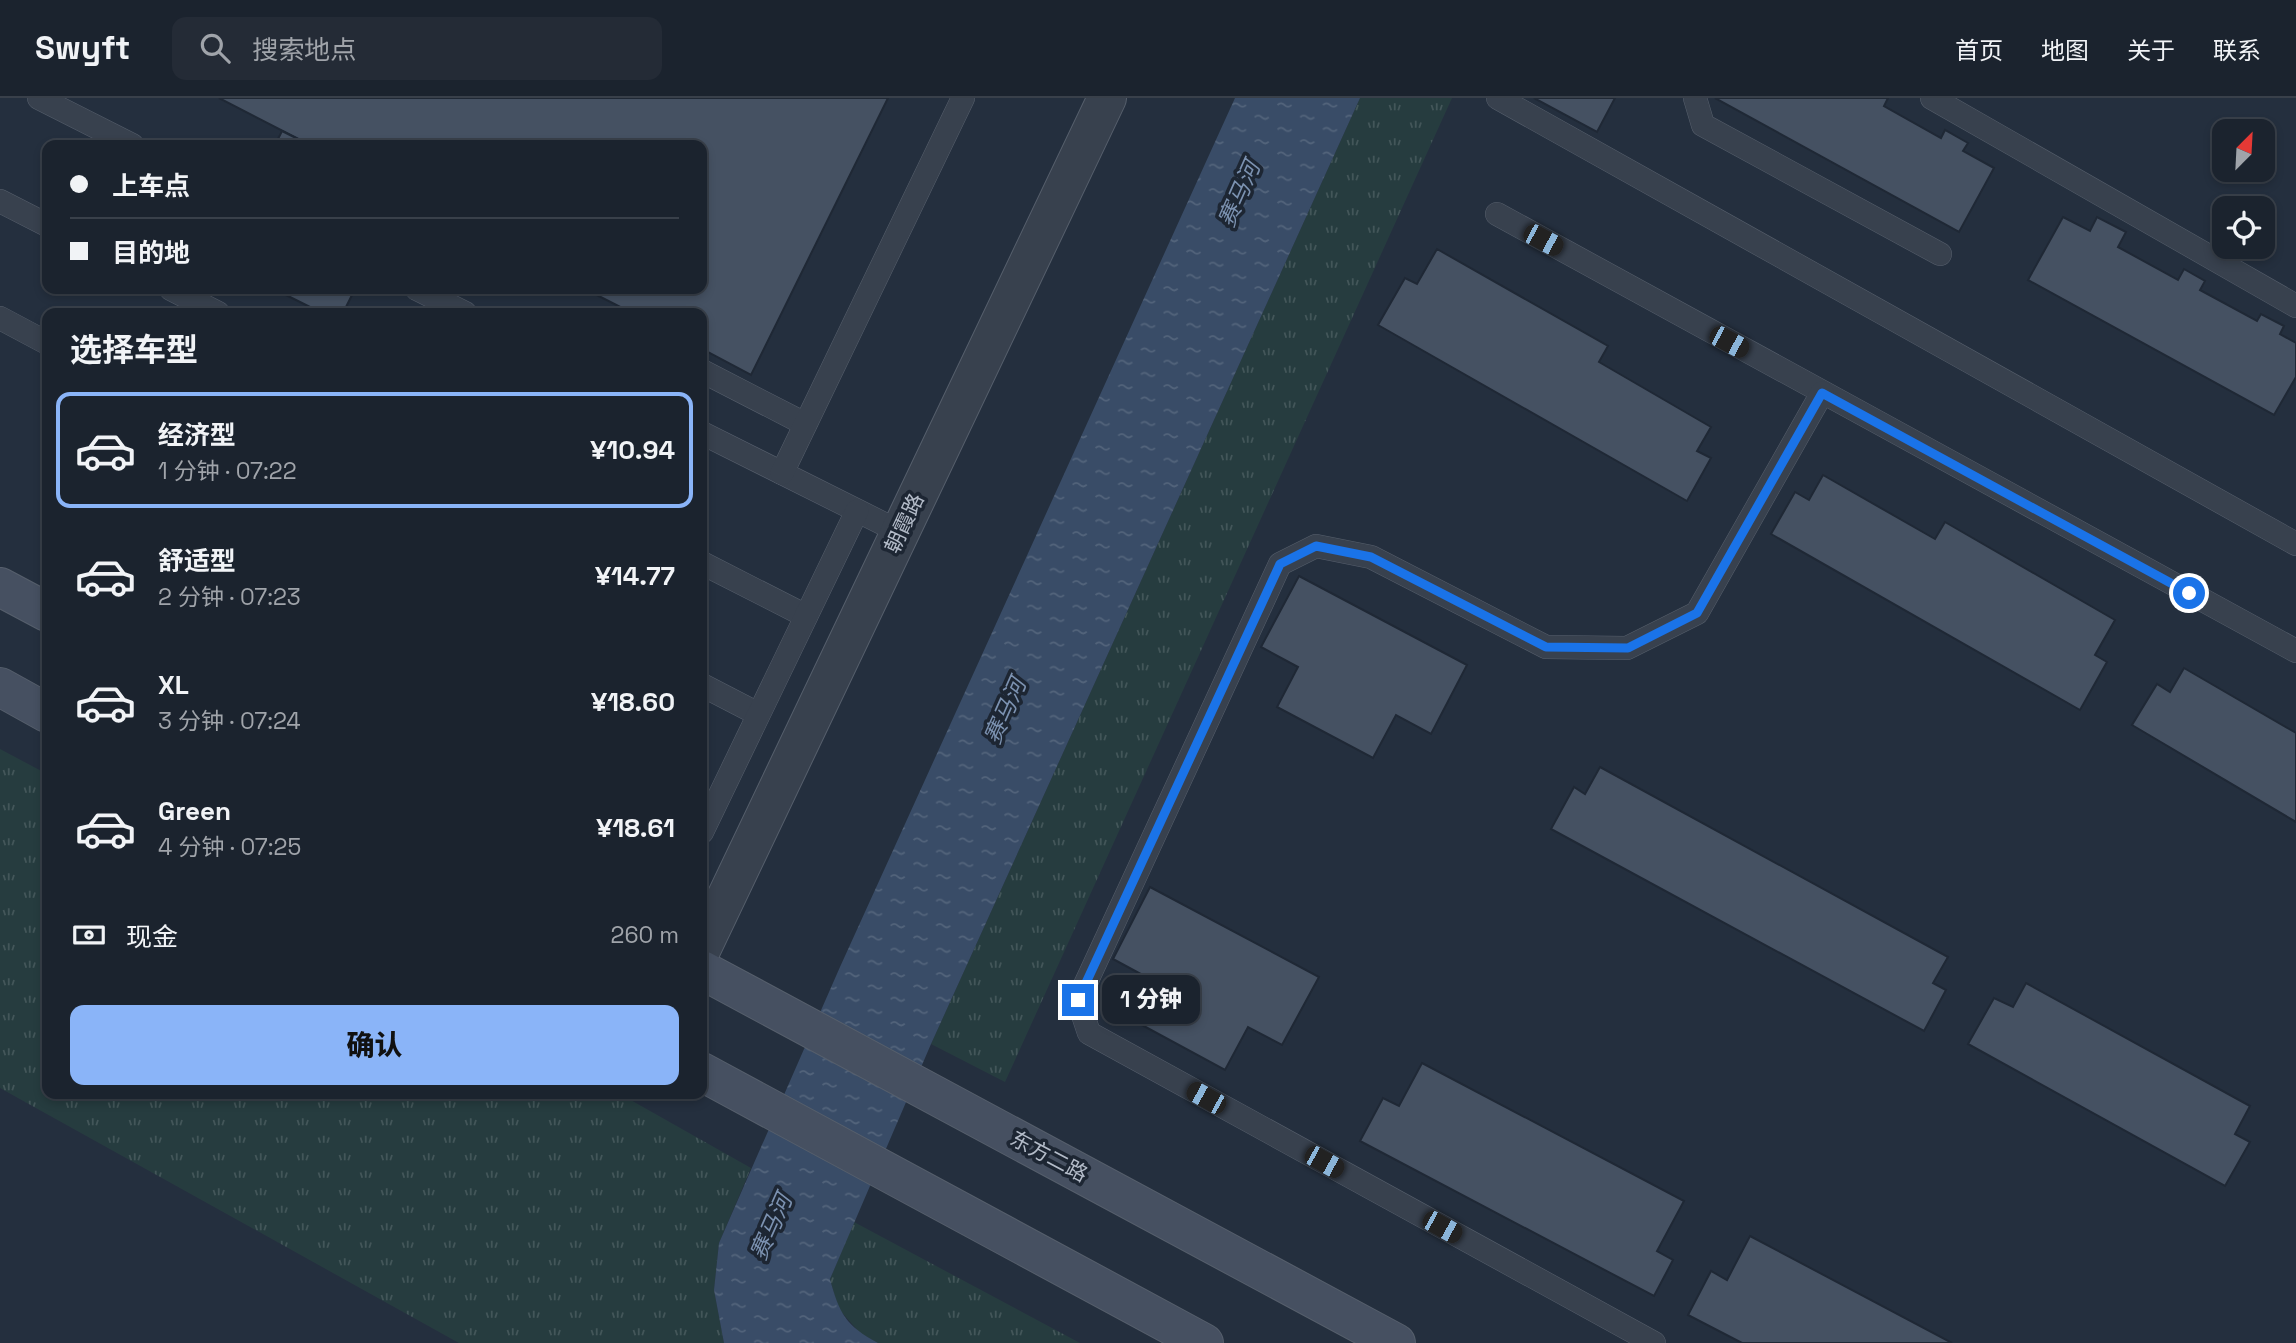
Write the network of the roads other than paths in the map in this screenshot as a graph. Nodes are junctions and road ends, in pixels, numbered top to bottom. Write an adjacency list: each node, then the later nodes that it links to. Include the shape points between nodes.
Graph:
1 (38, 98): 7 (lane)
2 (963, 98): 21 (lane)
3 (1107, 98): 25 (street, 朝霞路)
4 (1498, 98): 26 (lane)
5 (1695, 98): 11 (lane, via 1703,125)
6 (1932, 98): 14 (lane)
7 (122, 140)
8 (0, 201): 10 (lane)
9 (1497, 214): 20 (lane)
10 (42, 222)
11 (1940, 254)
12 (181, 294): 15 (lane)
13 (427, 294): 16 (lane)
14 (2296, 306)
15 (208, 308)
16 (455, 308)
17 (0, 318): 18 (lane)
18 (42, 339)
19 (707, 374): 21 (lane)
20 (1822, 393): 31 (lane); 42 (lane, via 1697,613 1628,648 1546,647 1371,557 1316,546 1280,564 1078,1000 1089,1033)
21 (805, 424): 23 (lane)
22 (707, 436): 23 (lane)
23 (782, 473): 24 (lane)
24 (857, 511): 25 (lane); 30 (lane)
25 (900, 532): 37 (street, 朝霞路)
26 (2293, 536)
27 (707, 566): 30 (lane)
28 (0, 587): 29 (main road)
29 (42, 609)
30 (806, 616): 35 (lane)
31 (2296, 652)
32 (0, 687): 34 (main road)
33 (707, 688): 35 (lane)
34 (42, 710)
35 (758, 714): 36 (lane)
36 (707, 821)
37 (707, 937)
38 (707, 973): 41 (main road, 东方二路)
39 (707, 1075): 40 (main road)
40 (1204, 1343)
41 (1396, 1343)
42 (1654, 1343)

